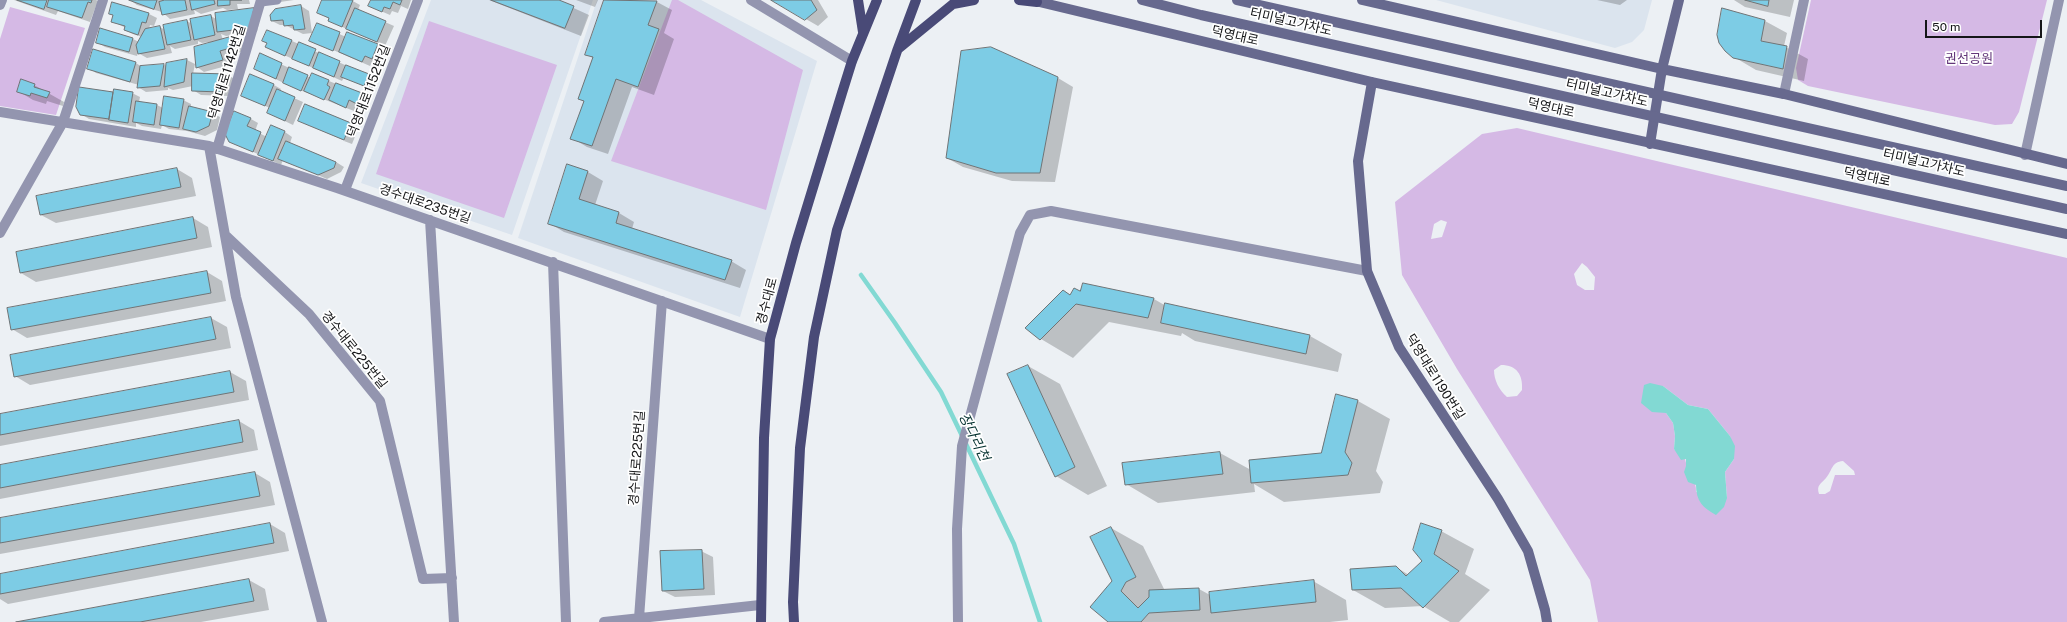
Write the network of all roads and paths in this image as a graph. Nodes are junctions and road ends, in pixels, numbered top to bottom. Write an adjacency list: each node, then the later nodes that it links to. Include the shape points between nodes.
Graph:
1 (2, 0): 19 (street)
2 (103, 0): 27 (street)
3 (277, 0): 17 (lane, 덕영대로1142번길)
4 (418, 0): 33 (street, 덕영대로1152번길)
5 (751, 0): 22 (street)
6 (858, 0): 20 (main road)
7 (876, 0): 20 (main road, 경수대로)
8 (916, 0): 21 (main road)
9 (974, 0): 21 (main road, via 953,4)
10 (1018, 0): 18 (main road)
11 (1142, 0): 34 (main road, 터미널고가차도, bridge)
12 (1236, 0): 32 (main road, 터미널고가차도, bridge)
13 (1362, 0): 23 (main road)
14 (1679, 0): 23 (main road)
15 (1804, 0): 25 (street)
16 (2059, 0): 30 (street)
17 (261, 1): 29 (street, 덕영대로1142번길)
18 (1034, 1): 24 (main road, 덕영대로)
19 (0, 5)
20 (864, 32): 22 (main road, 경수대로)
21 (897, 50): 51 (main road, via 837,230 814,337 800,448)
22 (852, 61): 42 (main road, 경수대로, via 796,243)
23 (1662, 69): 25 (main road); 28 (main road)
24 (1372, 82): 28 (main road, 덕영대로); 40 (main road, 덕영대로1190번길, via 1358,161)
25 (1784, 94): 30 (main road)
26 (0, 112): 27 (street, 경수대로235번길)
27 (63, 122): 29 (street, 경수대로235번길); 36 (street)
28 (1650, 144): 37 (main road, 덕영대로)
29 (213, 148): 33 (street, 경수대로235번길); 38 (street)
30 (2025, 155): 31 (main road)
31 (2067, 164)
32 (2067, 186)
33 (345, 190): 35 (street, 경수대로235번길)
34 (2067, 209)
35 (430, 220): 39 (street, 경수대로235번길); 43 (street)
36 (0, 234)
37 (2067, 234)
38 (225, 235): 43 (street, 경수대로225번길, via 309,314 380,401 423,579); 46 (street, via 236,297)
39 (553, 262): 41 (street, 경수대로235번길); 48 (street)
40 (1367, 271): 52 (street, via 1051,211 1030,215 1020,233 962,446 957,529); 53 (main road, 덕영대로1190번길, via 1399,347 1498,499 1528,551)
41 (662, 300): 42 (street, 경수대로235번길); 45 (street, 경수대로225번길)
42 (770, 339): 44 (main road, 경수대로, via 764,438)
43 (452, 578): 47 (street)
44 (760, 605): 45 (street); 50 (main road, 경수대로)
45 (639, 618): 49 (street)
46 (322, 622)
47 (454, 622)
48 (566, 622)
49 (604, 622)
50 (761, 622)
51 (794, 622)
52 (958, 622)
53 (1547, 622)

